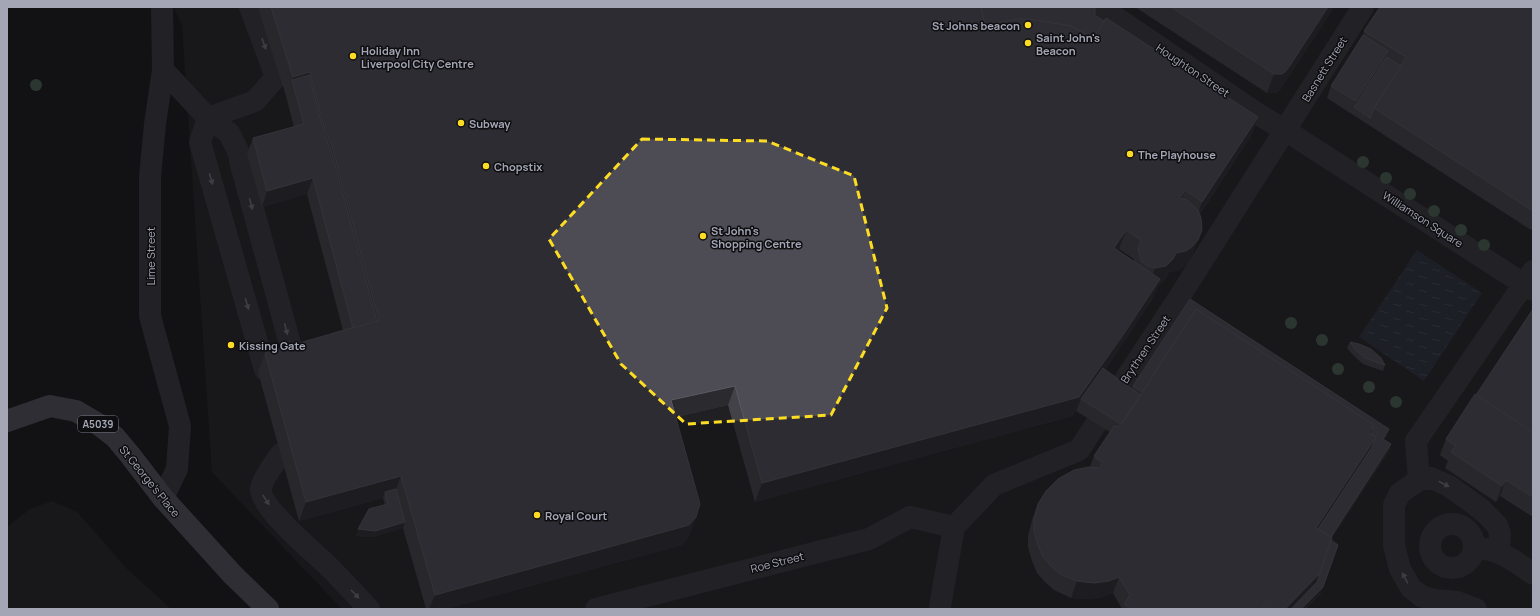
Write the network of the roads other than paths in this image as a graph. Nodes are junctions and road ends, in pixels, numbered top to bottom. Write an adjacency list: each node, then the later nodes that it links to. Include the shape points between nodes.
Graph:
1 (162, 7): 5 (street, Lime Street)
2 (250, 7): 6 (street, one-way to 6, via 276,77 255,102)
3 (1104, 7): 7 (street, Houghton Street, via 1171,55)
4 (1363, 7): 7 (street, Basnett Street)
5 (163, 70): 6 (street); 14 (street, Lime Street, via 150,177 150,316 180,426 177,469)
6 (208, 118): 9 (street, one-way to 9, via 229,133 239,153); 10 (street, one-way to 10, via 200,142)
7 (1285, 130): 8 (street, Williamson Square); 15 (street, Brythren Street, via 1079,450 994,485)
8 (1530, 282): 13 (street, Williamson Square, via 1416,441)
9 (295, 362)
10 (265, 370)
11 (7, 421): 14 (main road, St George's Place / A5039, via 50,406 76,410 114,437)
12 (281, 454): 21 (street, one-way to 21, via 263,483 262,496 280,522 328,566)
13 (1419, 480): 17 (street, one-way to 17, via 1432,478 1449,486 1481,509 1497,525 1500,534); 23 (street, one-way to 13, via 1458,602 1421,596 1411,588 1400,569 1394,545 1394,505 1400,493)
14 (163, 498): 20 (main road, St George's Place / A5039, via 232,574)
15 (954, 527): 19 (street); 22 (street, Roe Street, via 910,517 869,539)
16 (1474, 548): 17 (street)
17 (1499, 552): 18 (street)
18 (1533, 574)
19 (940, 606)
20 (268, 609)
21 (369, 609)
22 (596, 609)
23 (1476, 609)

